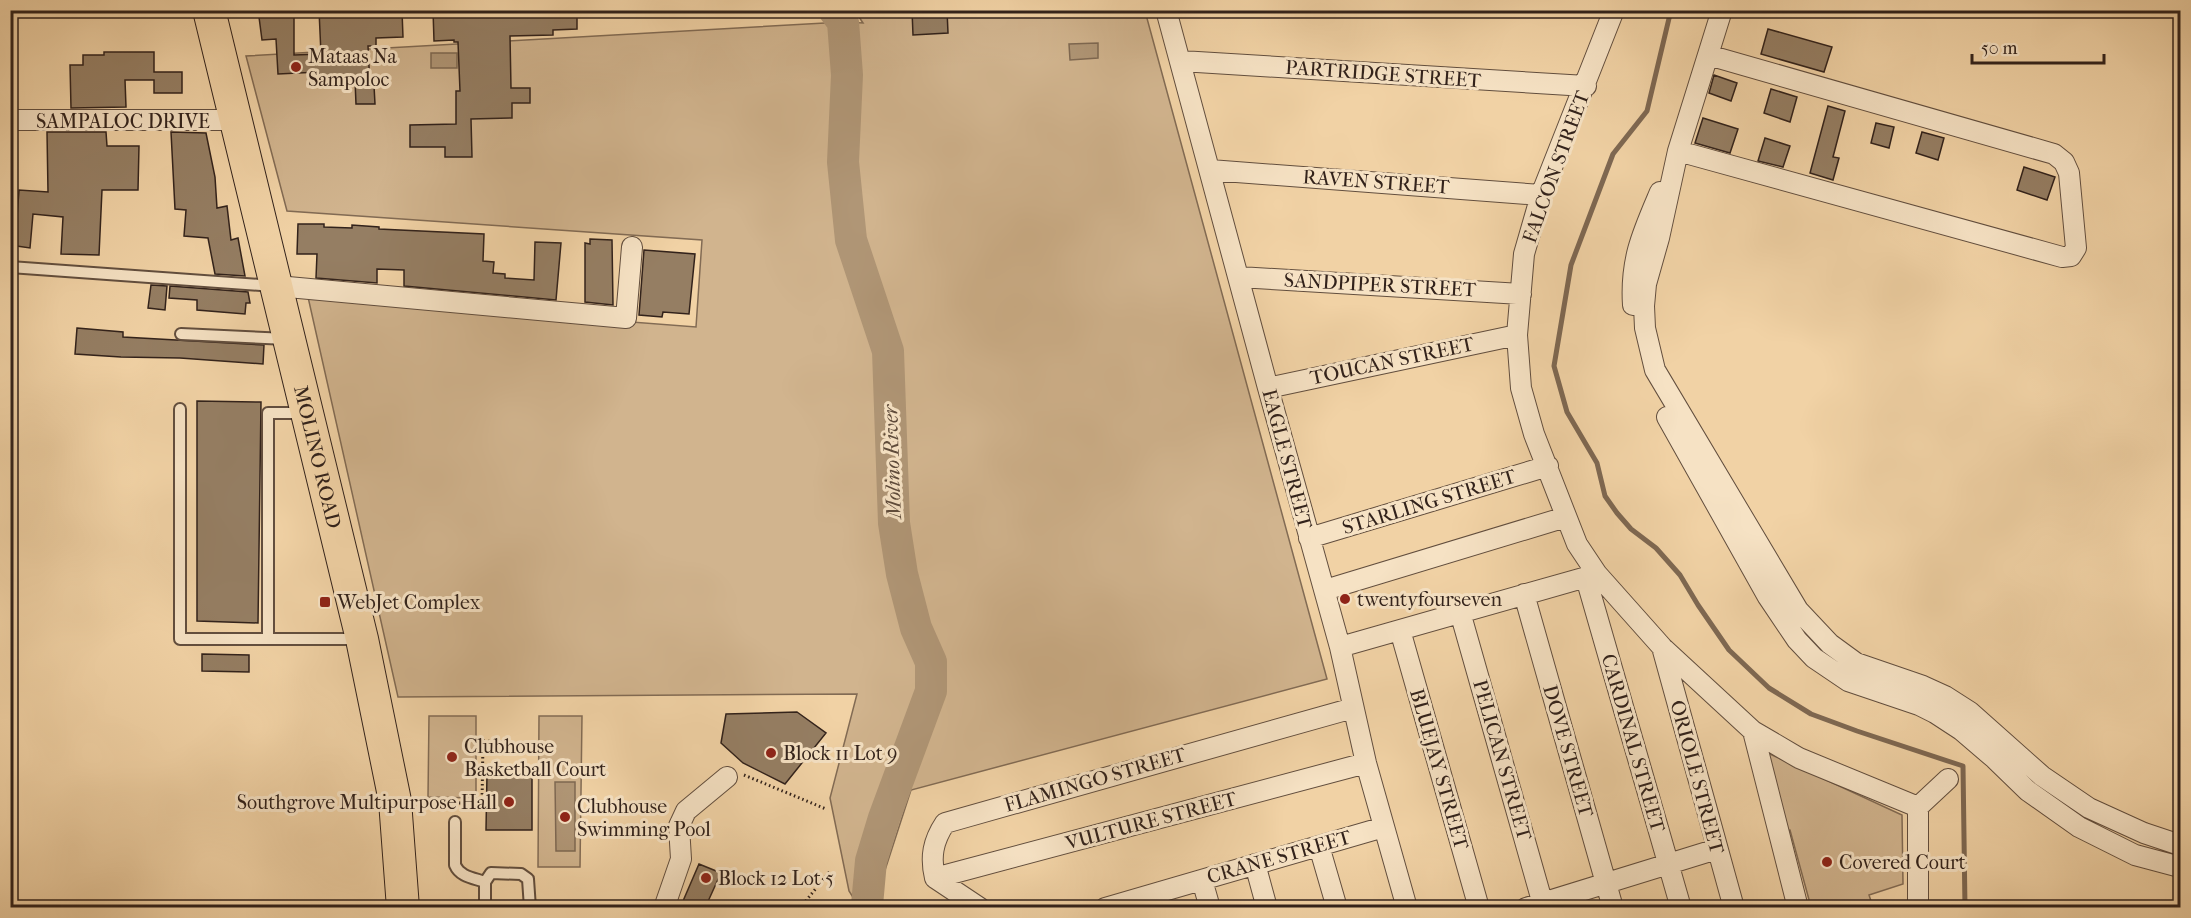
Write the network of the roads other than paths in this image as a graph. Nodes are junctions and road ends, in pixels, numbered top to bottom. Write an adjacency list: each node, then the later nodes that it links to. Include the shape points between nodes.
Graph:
1 (209, 10): 10 (main road, MOLINO ROAD)
2 (1166, 10): 7 (street, EAGLE STREET)
3 (1614, 10): 8 (street, FALCON STREET)
4 (1713, 10): 6 (street)
5 (1722, 10): 6 (street)
6 (1708, 55): 11 (street); 11 (street, via 2054,154 2069,173 2076,248 2071,256 2062,257)
7 (1181, 61): 8 (street, PARTRIDGE STREET); 12 (street, EAGLE STREET)
8 (1586, 86): 13 (street, FALCON STREET)
9 (10, 120): 10 (street, SAMPALOC DRIVE)
10 (235, 120): 17 (main road, MOLINO ROAD)
11 (1678, 151): 45 (street, via 1646,285 1645,328 1655,370 1798,610 1830,644 1856,663 1923,686 1970,712 2042,776 2089,808); 50 (street, via 1640,237 1632,287 1635,346 1646,378 1768,597 1797,640 1814,658 1848,681 1919,705 1961,730 2028,791 2079,827 2135,855)
12 (1210, 170): 13 (street, RAVEN STREET); 16 (street, EAGLE STREET)
13 (1541, 195): 18 (street, FALCON STREET, via 1524,254)
14 (632, 248): 17 (street, via 626,318)
15 (10, 267): 17 (lane)
16 (1239, 277): 18 (street, SANDPIPER STREET); 22 (street, EAGLE STREET)
17 (277, 286): 21 (main road, MOLINO ROAD)
18 (1521, 294): 20 (street, FALCON STREET)
19 (180, 334): 21 (lane)
20 (1516, 335): 22 (street, TOUCAN STREET); 25 (street, FALCON STREET, via 1521,388)
21 (290, 340): 24 (main road, MOLINO ROAD)
22 (1268, 388): 27 (street, EAGLE STREET)
23 (180, 410): 33 (lane, via 180,639)
24 (308, 413): 33 (lane, via 268,413); 34 (main road, MOLINO ROAD)
25 (1548, 466): 26 (street, FALCON STREET); 27 (street, STARLING STREET)
26 (1566, 517): 28 (street, FALCON STREET); 29 (street)
27 (1309, 538): 29 (street, EAGLE STREET)
28 (1592, 576): 30 (street); 36 (street); 48 (street, CARDINAL STREET)
29 (1324, 590): 35 (street, EAGLE STREET)
30 (1524, 594): 31 (street); 54 (street, DOVE STREET)
31 (1460, 612): 32 (street); 56 (street, PELICAN STREET)
32 (1400, 630): 35 (street); 67 (street, BLUEJAY STREET)
33 (268, 639): 34 (lane)
34 (362, 639): 57 (main road, MOLINO ROAD, via 395,801)
35 (1340, 647): 37 (street, EAGLE STREET)
36 (1662, 647): 38 (street); 47 (street, ORIOLE STREET)
37 (1353, 708): 39 (street, EAGLE STREET); 51 (street, FLAMINGO STREET, via 945,823 937,834 932,854)
38 (1753, 731): 42 (street, via 1799,758); 71 (street)
39 (1366, 764): 44 (street, EAGLE STREET); 51 (street, VULTURE STREET)
40 (727, 777): 60 (street, via 686,811 679,826 681,859)
41 (1948, 779): 42 (street)
42 (1918, 807): 72 (street)
43 (455, 822): 53 (lane, via 457,870)
44 (1384, 827): 46 (street, CRANE STREET); 66 (street, EAGLE STREET)
45 (2181, 845)
46 (1319, 846): 49 (street, CRANE STREET); 65 (street)
47 (1716, 849): 48 (street); 70 (street, ORIOLE STREET)
48 (1668, 862): 54 (street); 69 (street, CARDINAL STREET)
49 (1255, 864): 52 (street, CRANE STREET); 64 (street)
50 (2181, 867)
51 (935, 878): 61 (street)
52 (1202, 880): 55 (street, CRANE STREET); 63 (street)
53 (485, 882): 58 (lane); 59 (lane, via 491,873 521,874 528,879)
54 (1606, 884): 56 (street); 68 (street, DOVE STREET)
55 (1145, 902): 62 (street, CRANE STREET)
56 (1537, 906)
57 (403, 908)
58 (485, 908)
59 (530, 908)
60 (664, 908)
61 (980, 908)
62 (1105, 908)
63 (1210, 908)
64 (1267, 908)
65 (1337, 908)
66 (1407, 908)
67 (1479, 908)
68 (1613, 908)
69 (1681, 908)
70 (1734, 908)
71 (1798, 908)
72 (1918, 908)

